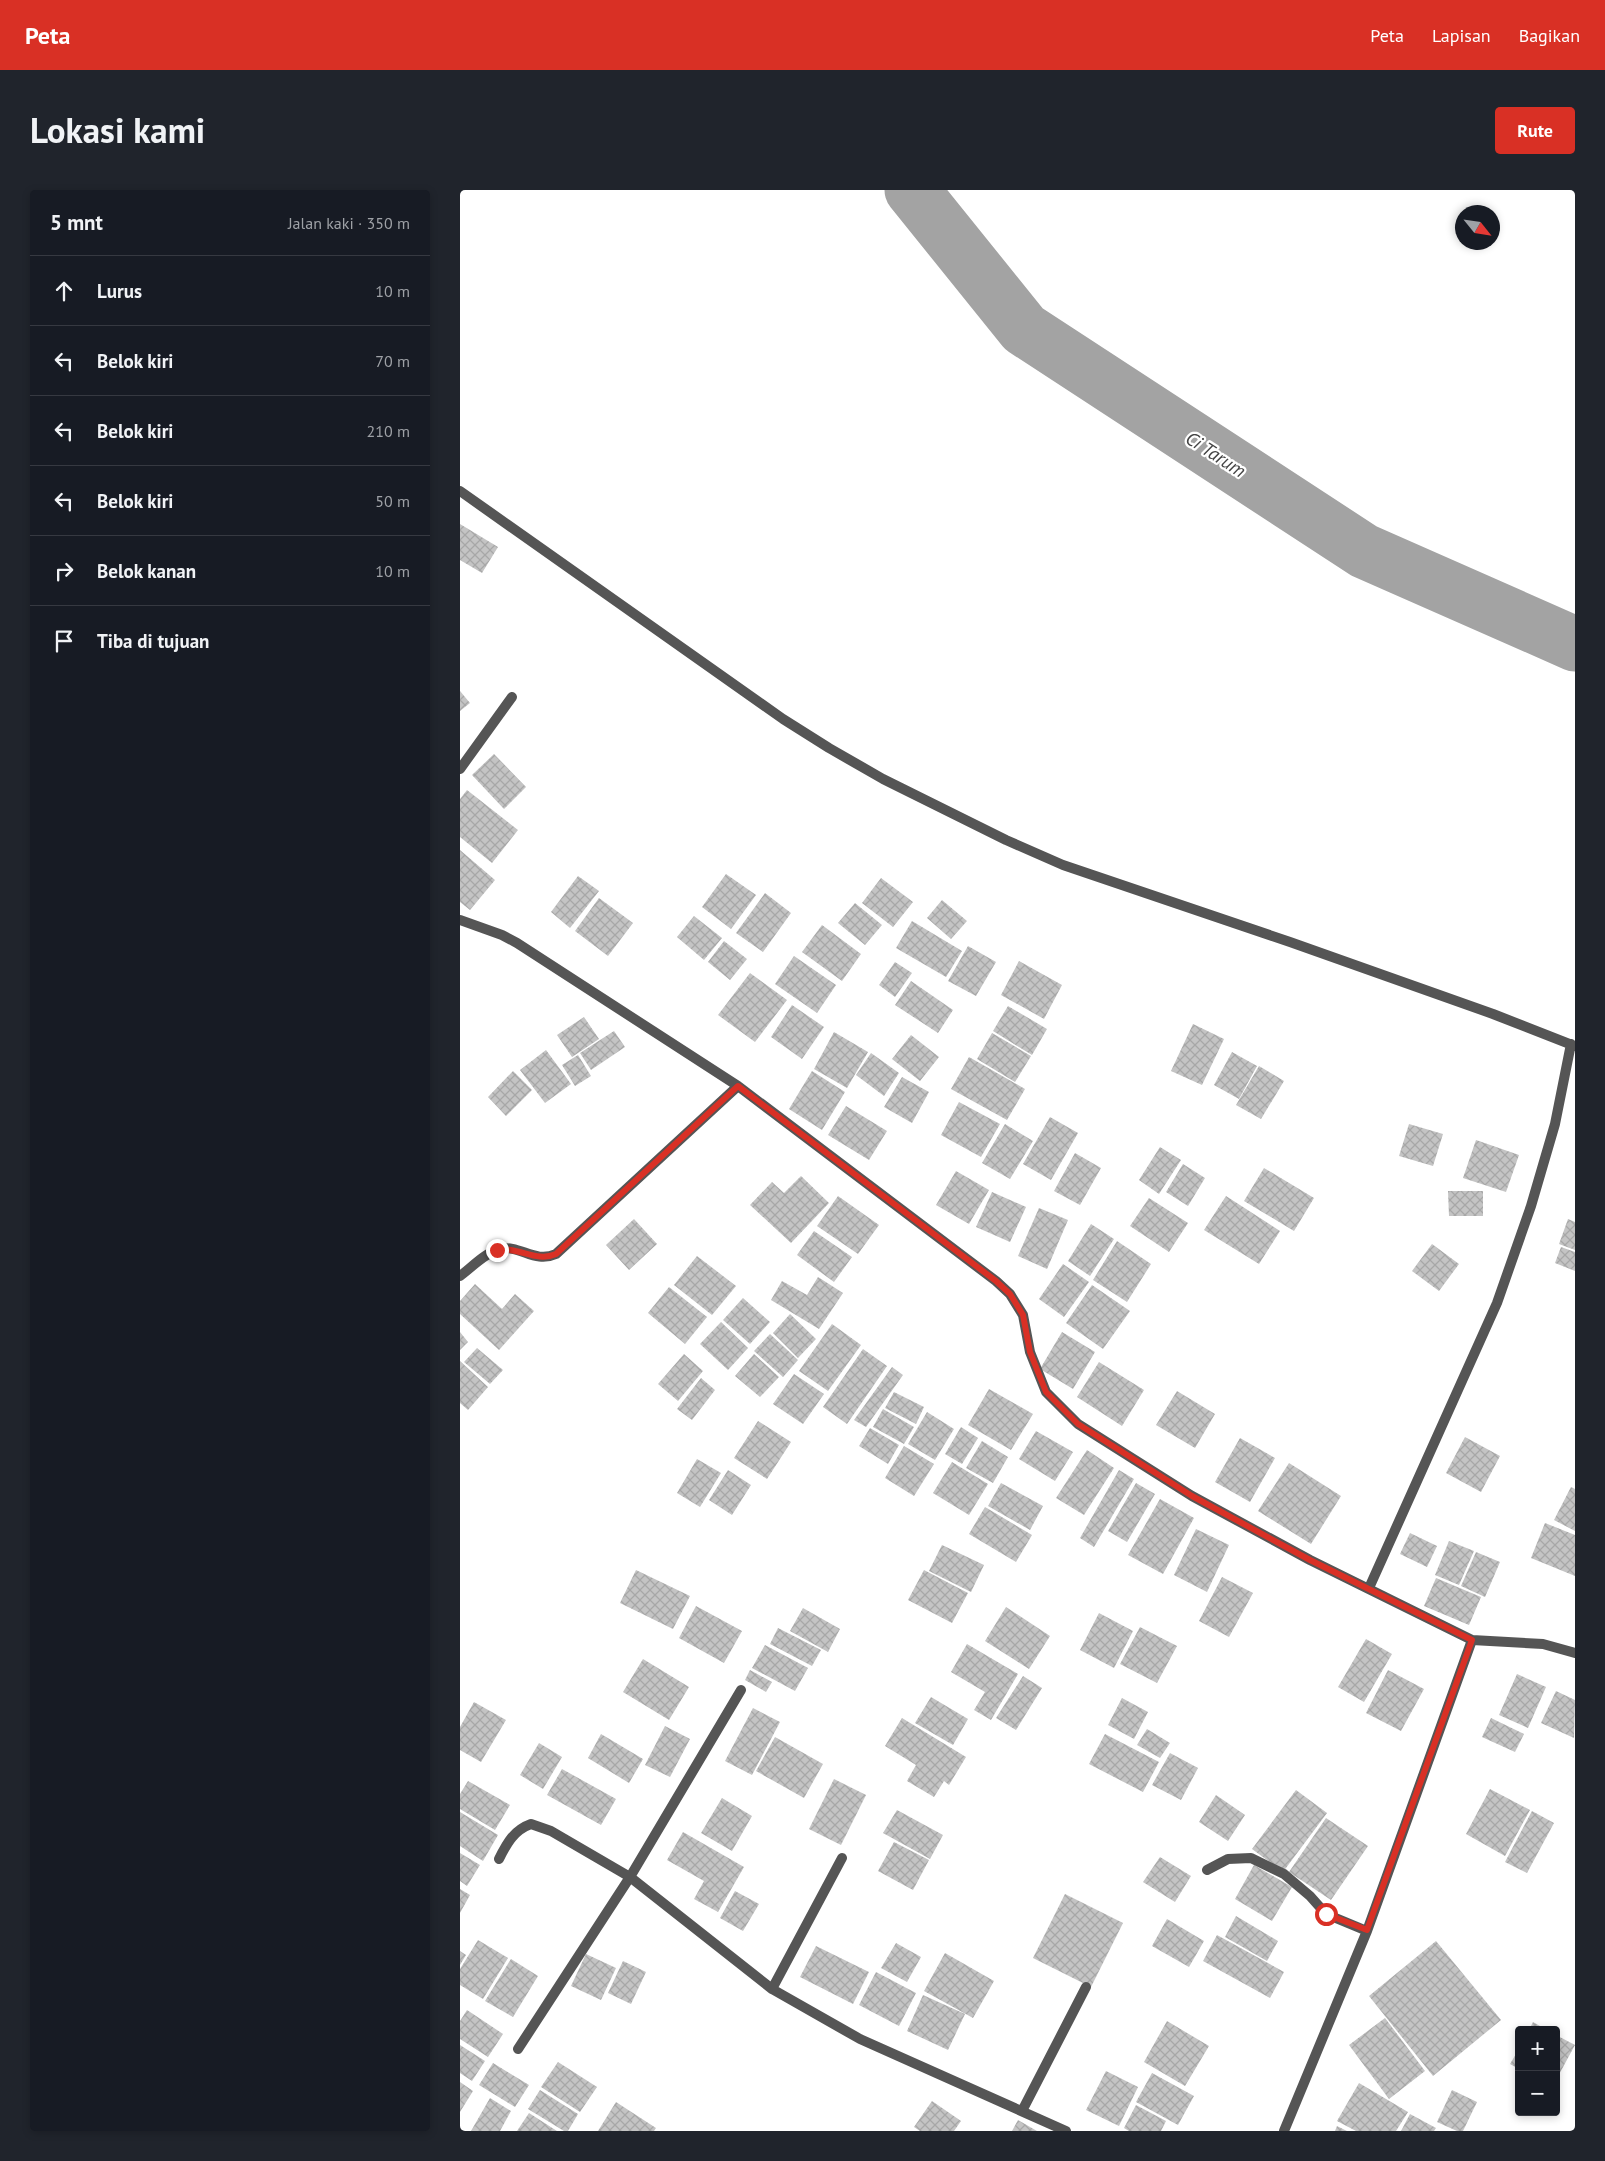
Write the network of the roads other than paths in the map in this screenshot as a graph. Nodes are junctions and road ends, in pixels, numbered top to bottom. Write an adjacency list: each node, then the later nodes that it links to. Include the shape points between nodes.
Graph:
1 (460, 491): 5 (street, via 783,719 883,778 1006,840 1063,865 1290,942)
2 (512, 697): 3 (street)
3 (460, 770)
4 (460, 920): 6 (street, via 517,943)
5 (1573, 1045): 8 (street, via 1555,1124 1531,1206 1497,1303)
6 (738, 1086): 7 (street, via 556,1254 539,1258 515,1250 497,1250); 8 (street, via 1010,1294 1023,1315 1030,1352 1046,1392 1078,1424 1192,1496)
7 (460, 1276)
8 (1369, 1588): 9 (street)
9 (1472, 1640): 10 (street, via 1543,1644); 16 (street)
10 (1575, 1652)
11 (741, 1690): 15 (street)
12 (842, 1858): 18 (street)
13 (499, 1859): 15 (street, via 521,1828 532,1824 551,1831)
14 (1207, 1870): 16 (street, via 1228,1860 1251,1858 1284,1874 1326,1914)
15 (630, 1877): 18 (street); 19 (street)
16 (1367, 1930): 22 (street)
17 (1086, 1987): 20 (street)
18 (772, 1989): 20 (street, via 860,2039)
19 (518, 2048)
20 (1022, 2112): 21 (street)
21 (1066, 2131)
22 (1284, 2131)

